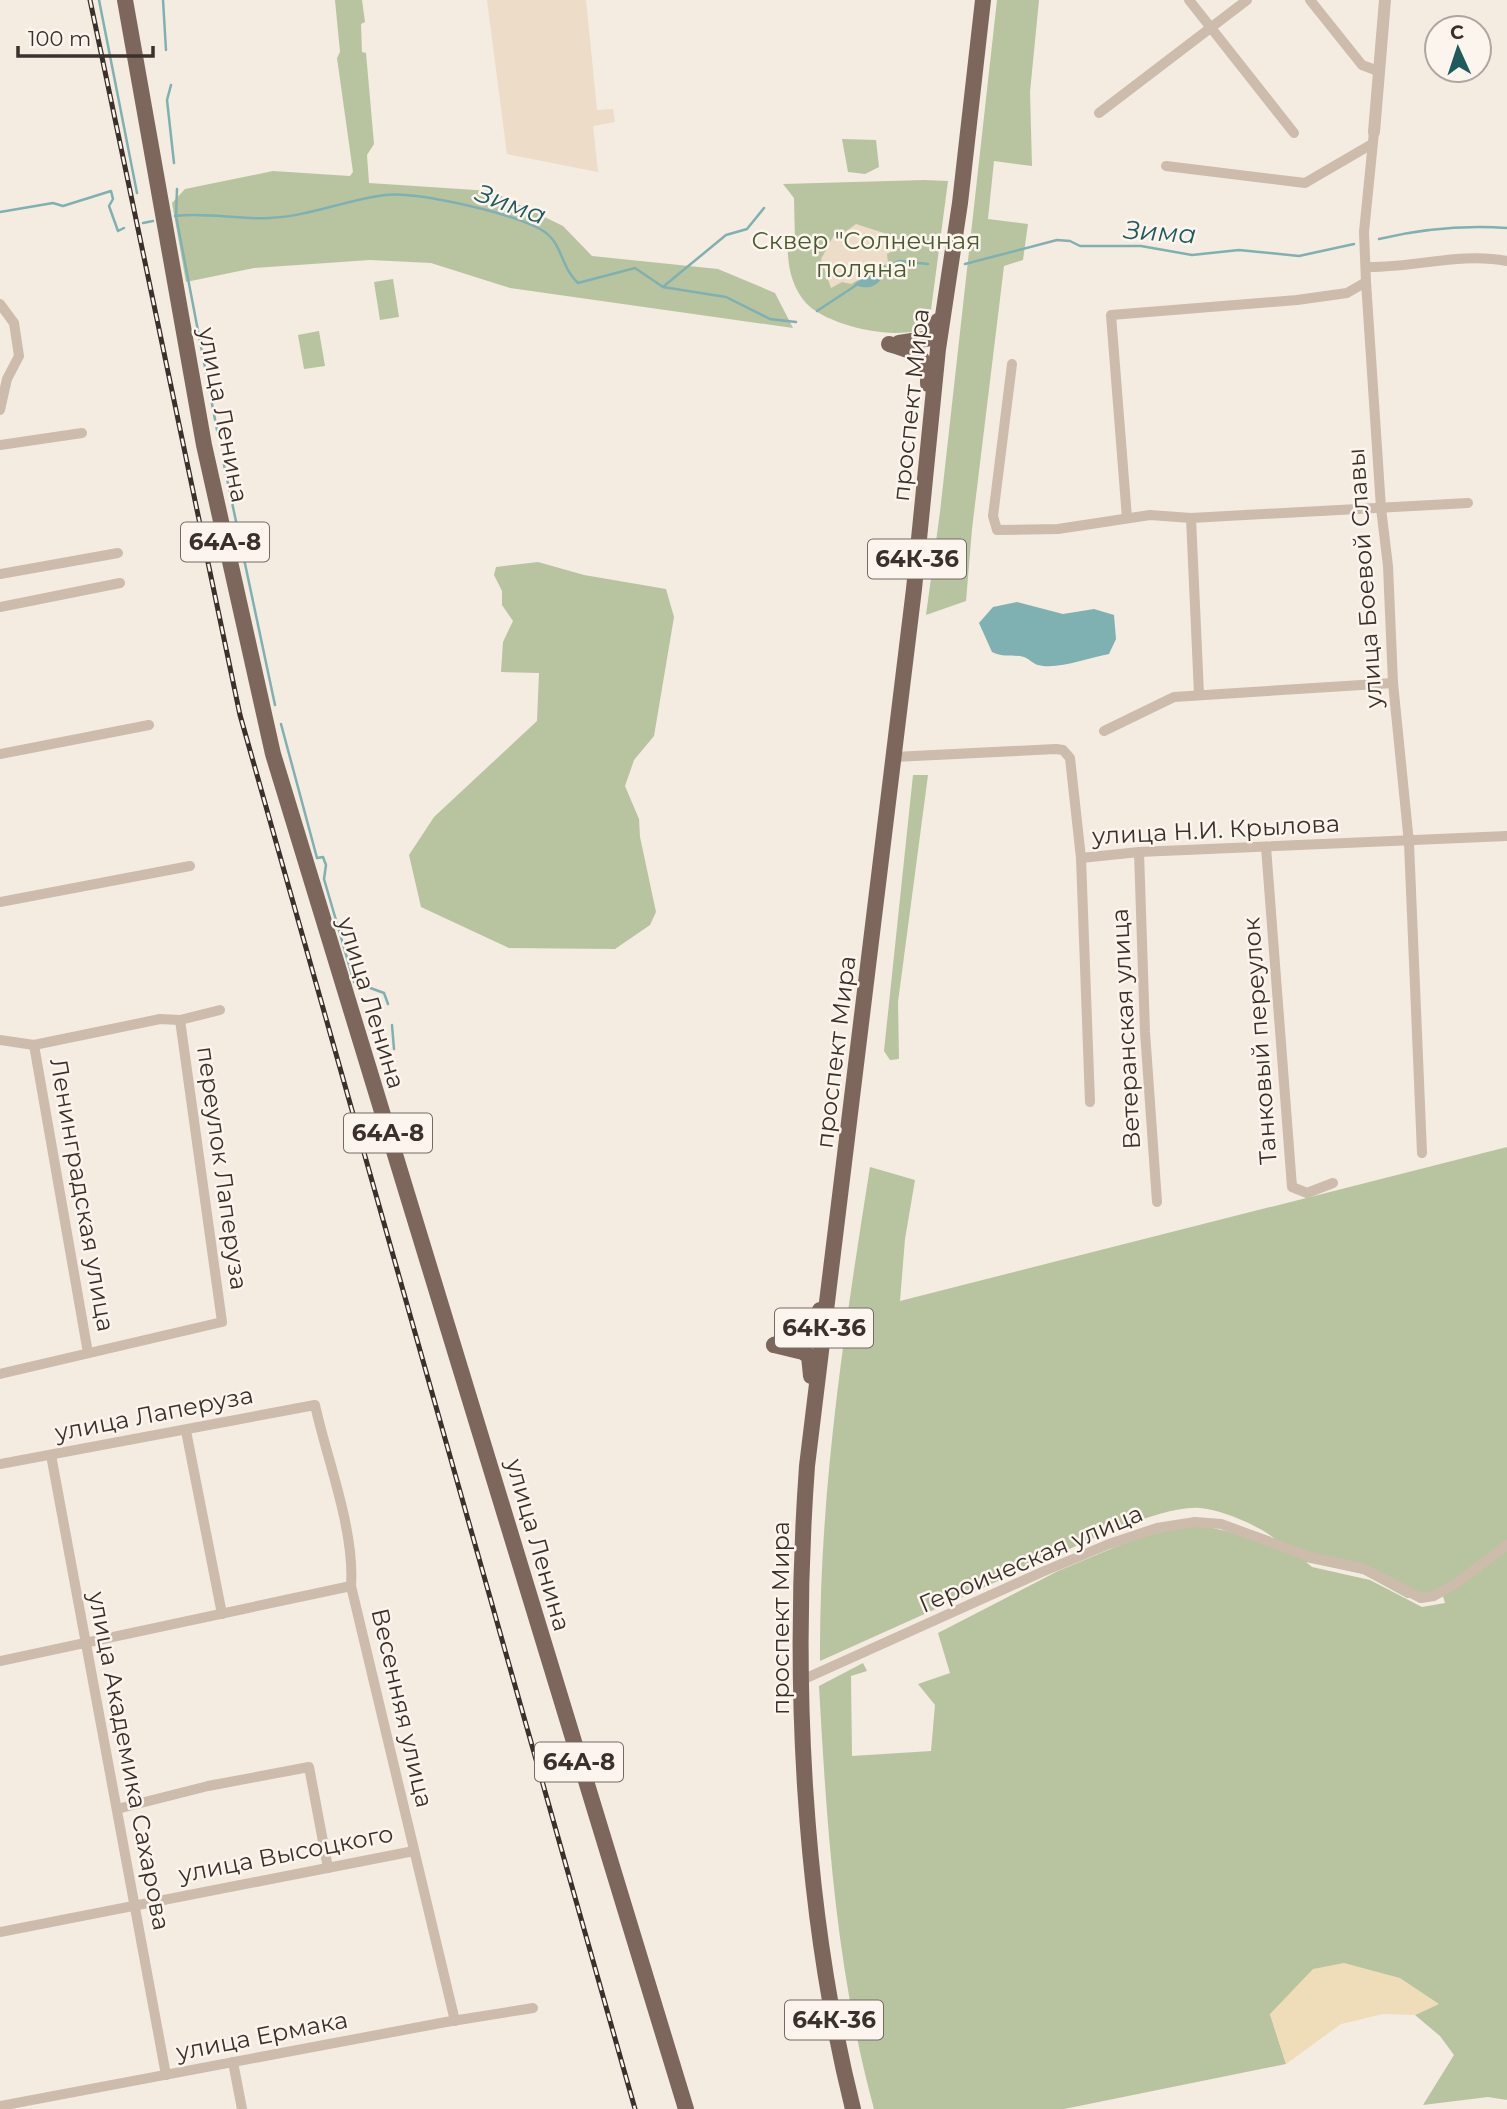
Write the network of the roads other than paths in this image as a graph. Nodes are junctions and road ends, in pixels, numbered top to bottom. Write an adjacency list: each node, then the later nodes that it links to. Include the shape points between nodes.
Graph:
1 (984, 0): 16 (main road, проспект Мира / 64К-36)
2 (1189, 0): 7 (street)
3 (1247, 0): 7 (street)
4 (1310, 0): 8 (street, via 1362,65)
5 (1385, 0): 8 (street, улица Боевой Славы)
6 (126, 4): 82 (main road, улица Ленина / 64А-8, via 204,445 273,754)
7 (1211, 29): 9 (street); 10 (street)
8 (1378, 71): 11 (street, улица Боевой Славы)
9 (1099, 113)
10 (1294, 133)
11 (1373, 138): 12 (street, via 1305,183); 14 (street, улица Боевой Славы, via 1364,232)
12 (1166, 166)
13 (1507, 261): 14 (street, via 1484,256 1398,268); 15 (street)
14 (1366, 267): 17 (street, улица Боевой Славы)
15 (1507, 270)
16 (948, 282): 19 (main road, via 931,338); 20 (main road, проспект Мира / 64К-36)
17 (1366, 282): 27 (street, улица Боевой Славы); 28 (street, via 1347,293 1297,300 1111,315)
18 (0, 304): 22 (street, via 14,323 19,356 7,379)
19 (889, 344): 20 (main road); 24 (main road, via 917,353 927,367)
20 (938, 349): 24 (main road, проспект Мира / 64К-36)
21 (1012, 364): 28 (street, via 993,516 998,530 1058,529)
22 (0, 410)
23 (82, 433): 25 (street)
24 (929, 435): 39 (main road, проспект Мира / 64К-36)
25 (0, 445)
26 (1468, 503): 27 (street)
27 (1381, 509): 29 (street); 34 (street, улица Боевой Славы)
28 (1127, 518): 29 (street)
29 (1191, 518): 35 (street)
30 (118, 553): 31 (street)
31 (0, 574)
32 (120, 583): 33 (street)
33 (0, 607)
34 (1393, 683): 35 (street); 41 (street, улица Боевой Славы)
35 (1199, 694): 37 (street, via 1174,697)
36 (149, 725): 38 (street)
37 (1104, 731)
38 (0, 754)
39 (894, 757): 44 (street, улица Н.И. Крылова, via 1063,750 1070,758); 55 (main road, проспект Мира / 64К-36)
40 (1507, 836): 41 (street, улица Н.И. Крылова)
41 (1409, 842): 42 (street, улица Н.И. Крылова); 52 (street, улица Боевой Славы)
42 (1266, 847): 43 (street, улица Н.И. Крылова); 53 (street, Танковый переулок, via 1292,1187 1307,1193)
43 (1139, 852): 44 (street, улица Н.И. Крылова); 54 (street, Ветеранская улица, via 1144,1032)
44 (1081, 858): 51 (street)
45 (190, 866): 46 (street)
46 (0, 902)
47 (220, 1010): 48 (street)
48 (180, 1020): 50 (street, via 160,1019); 58 (street, переулок Лаперуза, via 222,1322)
49 (0, 1040): 50 (street)
50 (34, 1045): 58 (street, Ленинградская улица)
51 (1090, 1102)
52 (1422, 1153)
53 (1333, 1183)
54 (1157, 1202)
55 (831, 1267): 56 (main road, проспект Мира / 64К-36); 57 (main road, via 811,1331)
56 (822, 1342): 57 (main road); 61 (main road, проспект Мира / 64К-36)
57 (772, 1345): 61 (main road, via 809,1356 808,1396)
58 (88, 1353): 59 (street)
59 (0, 1374)
60 (314, 1405): 62 (street, улица Лаперуза); 66 (street, Весенняя улица, via 348,1545)
61 (813, 1417): 70 (main road, проспект Мира / 64К-36, via 800,1560)
62 (186, 1430): 63 (street, улица Лаперуза); 67 (street)
63 (51, 1455): 64 (street, улица Лаперуза); 68 (street, улица Академика Сахарова)
64 (0, 1464)
65 (1507, 1545): 70 (street, Героическая улица, via 1458,1582 1421,1598 1364,1569 1311,1557 1221,1524 1195,1522 1157,1528 1042,1572)
66 (351, 1586): 67 (street); 72 (street, Весенняя улица)
67 (222, 1615): 68 (street)
68 (84, 1644): 69 (street); 71 (street, улица Академика Сахарова)
69 (0, 1661)
70 (802, 1680): 83 (main road, проспект Мира / 64К-36, via 818,1909)
71 (117, 1809): 73 (street, via 309,1767); 74 (street, улица Академика Сахарова)
72 (414, 1851): 73 (street, улица Высоцкого); 77 (street, Весенняя улица)
73 (328, 1868): 74 (street, улица Высоцкого)
74 (136, 1905): 75 (street, улица Высоцкого); 79 (street, улица Академика Сахарова)
75 (0, 1932)
76 (533, 2008): 77 (street, улица Ермака)
77 (455, 2021): 78 (street, улица Ермака)
78 (233, 2062): 79 (street, улица Ермака); 81 (street)
79 (166, 2075): 80 (street, улица Ермака)
80 (0, 2106)
81 (242, 2109)
82 (686, 2109)
83 (853, 2109)

